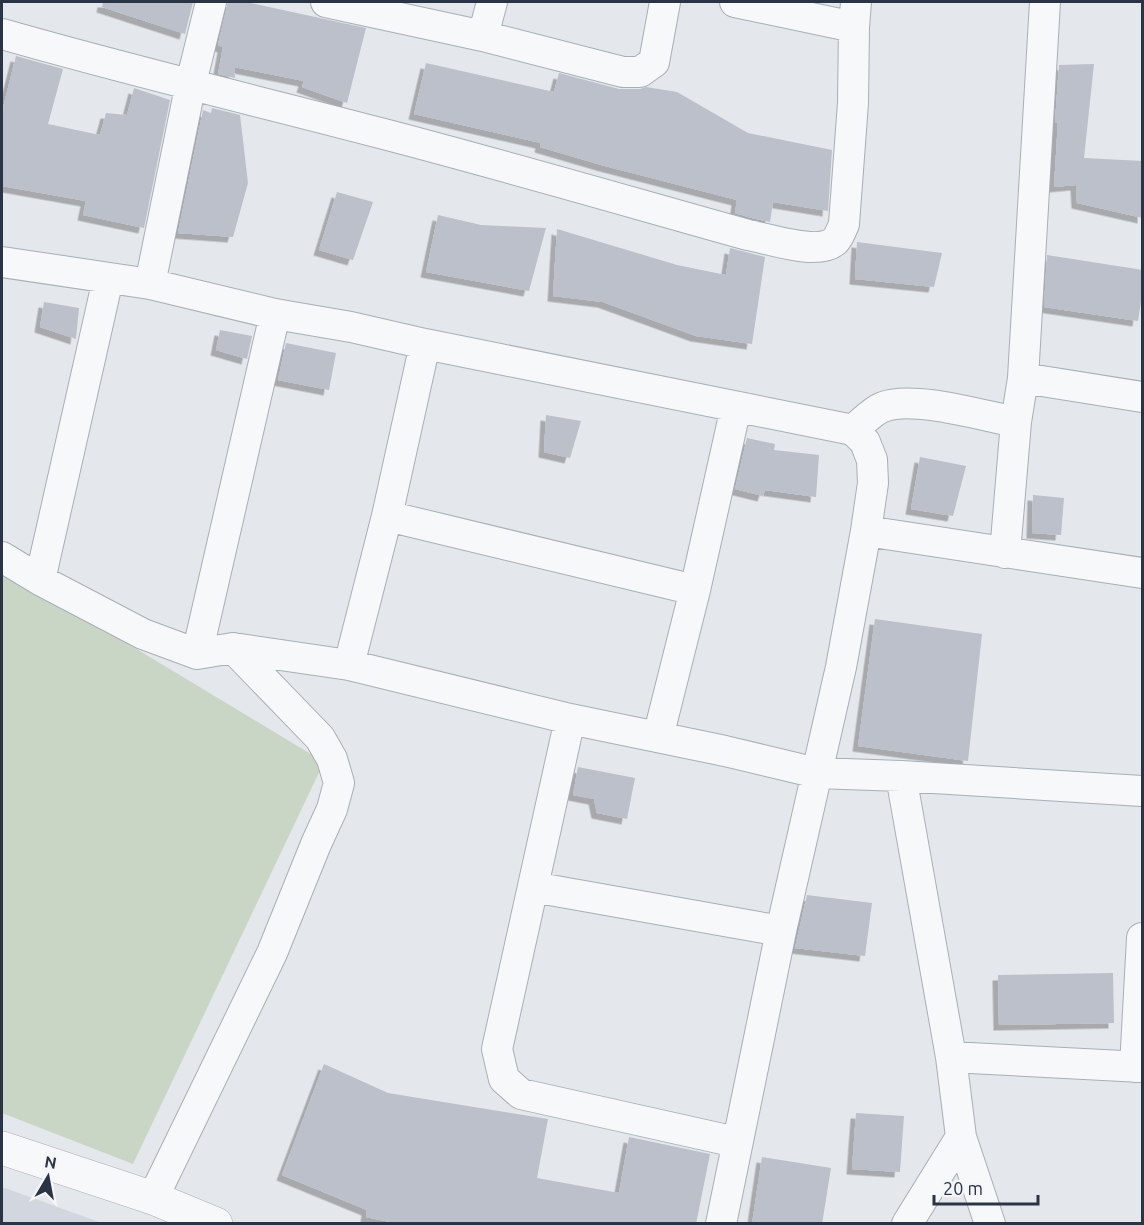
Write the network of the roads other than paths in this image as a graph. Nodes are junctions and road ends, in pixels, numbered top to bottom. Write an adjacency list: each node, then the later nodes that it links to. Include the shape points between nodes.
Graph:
1 (211, 2): 10 (street)
2 (326, 2): 9 (street)
3 (492, 2): 9 (street)
4 (665, 2): 9 (street, via 654,62 639,72 623,72)
5 (735, 2): 7 (street)
6 (1045, 2): 16 (street)
7 (855, 14): 10 (street, via 844,224 836,240 823,247 809,248 748,235)
8 (2, 34): 10 (street, via 113,66)
9 (483, 36)
10 (191, 83): 13 (street)
11 (2, 262): 12 (street)
12 (108, 279): 13 (street); 26 (street)
13 (150, 284): 14 (street)
14 (275, 314): 15 (street); 29 (street)
15 (426, 344): 18 (street); 21 (street)
16 (1023, 378): 17 (street); 19 (street)
17 (1143, 397)
18 (736, 407): 20 (street); 27 (street)
19 (1016, 422): 20 (street, via 924,404 895,404 880,408); 23 (street)
20 (853, 430): 22 (street, via 865,442 872,460)
21 (387, 516): 27 (street); 30 (street)
22 (866, 531): 23 (street); 33 (street)
23 (1005, 553): 25 (street)
24 (2, 557): 26 (street)
25 (1143, 573)
26 (40, 580): 29 (street, via 143,634)
27 (695, 590): 32 (street)
28 (233, 648): 29 (street); 30 (street); 44 (street, via 320,738 339,783 332,809 272,953)
29 (197, 654)
30 (349, 665): 31 (street)
31 (570, 719): 32 (street); 36 (street)
32 (658, 737): 33 (street)
33 (817, 773): 34 (street); 37 (street)
34 (901, 776): 35 (street); 39 (street)
35 (1143, 791)
36 (532, 887): 37 (street); 42 (street, via 497,1049 504,1079 521,1094)
37 (781, 931): 42 (street)
38 (1143, 938): 40 (street)
39 (951, 1057): 40 (street); 41 (street)
40 (1139, 1067)
41 (960, 1137): 47 (street); 48 (street)
42 (736, 1142): 46 (street)
43 (2, 1148): 44 (street)
44 (153, 1198): 45 (street)
45 (216, 1224)
46 (721, 1224)
47 (907, 1224)
48 (990, 1224)

